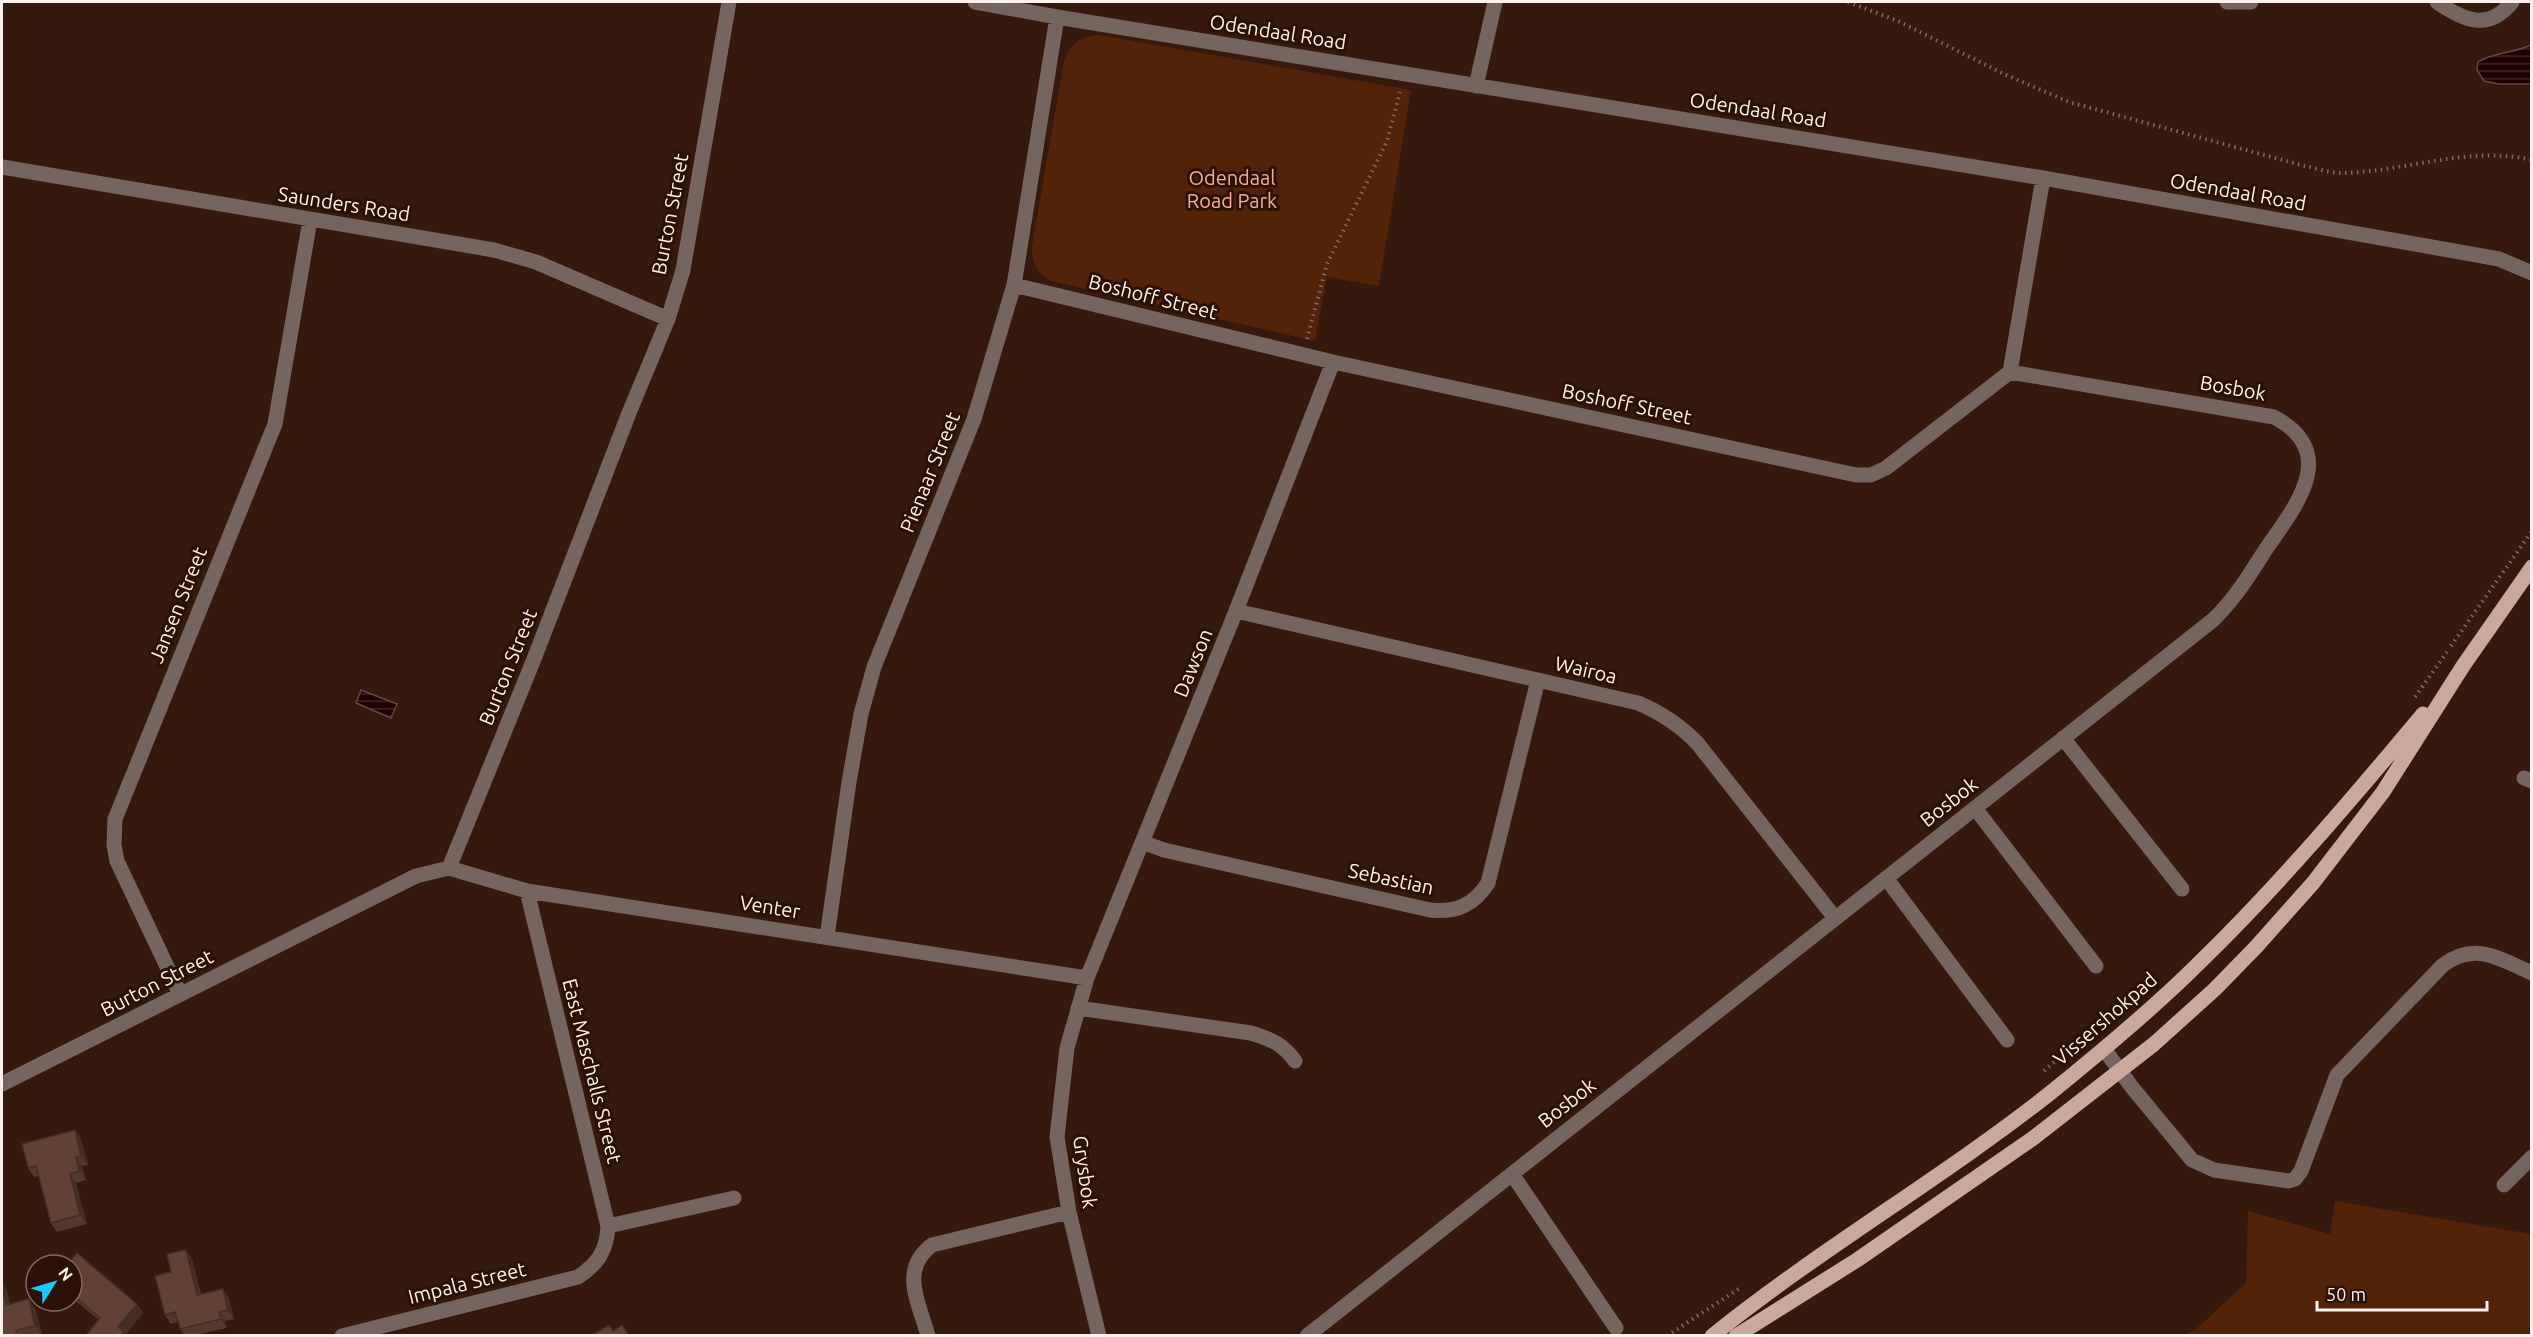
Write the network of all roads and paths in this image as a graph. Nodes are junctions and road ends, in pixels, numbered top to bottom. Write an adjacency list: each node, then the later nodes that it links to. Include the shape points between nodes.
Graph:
1 (729, 2): 18 (street, Burton Street, via 683,270)
2 (975, 2): 9 (street, Odendaal Road)
3 (1495, 2): 11 (street)
4 (1848, 2): 12 (path, via 1898,21 2069,102 2305,166 2339,173 2479,156)
5 (2227, 2): 6 (street)
6 (2251, 2)
7 (2437, 2): 8 (street, via 2463,18 2482,20 2498,15)
8 (2512, 2)
9 (1057, 17): 10 (street, Odendaal Road); 17 (street, Pienaar Street)
10 (1404, 74): 11 (street, Odendaal Road); 19 (path, via 1387,141 1327,264)
11 (1476, 86): 14 (street, Odendaal Road)
12 (2532, 160)
13 (2, 167): 15 (street, Saunders Road)
14 (2043, 178): 16 (street, Odendaal Road, via 2499,260); 21 (street)
15 (310, 220): 18 (street, Saunders Road, via 494,250 536,262); 40 (street, Jansen Street, via 275,424 116,819 117,861)
16 (2532, 273)
17 (1014, 285): 19 (street, Boshoff Street); 36 (street, Pienaar Street, via 974,419 874,667 855,748)
18 (668, 319): 31 (street, Burton Street)
19 (1303, 354): 20 (street, Boshoff Street)
20 (1333, 362): 21 (street, Boshoff Street, via 1856,475 1871,475 1886,468); 24 (street, Dawson)
21 (2010, 372): 28 (street, Bosbok, via 2264,414 2292,429 2308,461 2309,473 2301,498 2226,608)
22 (2532, 531): 27 (path)
23 (2532, 567): 25 (main road, Vissershokpad)
24 (1236, 611): 26 (street, Wairoa); 30 (street, Dawson)
25 (2463, 666): 44 (main road, Vissershokpad, via 2266,895 2200,963); 46 (main road, Vissershokpad, via 2383,792 2313,883 2215,989)
26 (1538, 680): 30 (street, Sebastian, via 1488,883 1476,899 1456,910 1430,910); 35 (street, Wairoa, via 1638,704 1677,723 1698,744)
27 (2413, 699)
28 (2063, 738): 29 (street, Bosbok); 33 (street)
29 (1975, 807): 32 (street, Bosbok); 37 (street)
30 (1142, 842): 39 (street, Dawson)
31 (449, 868): 34 (street, Venter); 40 (street, Burton Street, via 417,876)
32 (1886, 878): 35 (street, Bosbok); 43 (street)
33 (2182, 889)
34 (527, 891): 36 (street, Venter); 54 (street, East Maschalls Street)
35 (1835, 918): 50 (street, Bosbok)
36 (827, 937): 39 (street, Venter)
37 (2096, 966)
38 (2532, 973): 46 (street, via 2481,953 2462,954 2443,964 2337,1075 2301,1171 2289,1181 2229,1173 2199,1164)
39 (1087, 978): 42 (street, Grysbok)
40 (180, 994): 48 (street, Burton Street)
41 (2131, 1000): 47 (path)
42 (1078, 1008): 45 (street, via 1251,1033 1280,1044); 53 (street, Grysbok, via 1067,1048 1057,1137)
43 (2007, 1040)
44 (2104, 1048): 46 (street); 63 (main road, Vissershokpad, via 2047,1095)
45 (1295, 1061)
46 (2121, 1071): 64 (main road, Vissershokpad, via 1857,1260)
47 (2040, 1075)
48 (2, 1084)
49 (2532, 1157): 51 (street)
50 (1512, 1174): 57 (street); 61 (street, Bosbok)
51 (2504, 1185)
52 (734, 1198): 54 (street)
53 (1069, 1212): 59 (street, via 932,1245 921,1254 915,1263 913,1280); 60 (street, Grysbok)
54 (608, 1226): 55 (street, East Maschalls Street, via 604,1251)
55 (598, 1261): 58 (street, Impala Street, via 578,1277)
56 (1743, 1286): 62 (path)
57 (1616, 1329)
58 (342, 1335)
59 (928, 1335)
60 (1099, 1335)
61 (1307, 1335)
62 (1667, 1335)
63 (1712, 1335)
64 (1736, 1335)

